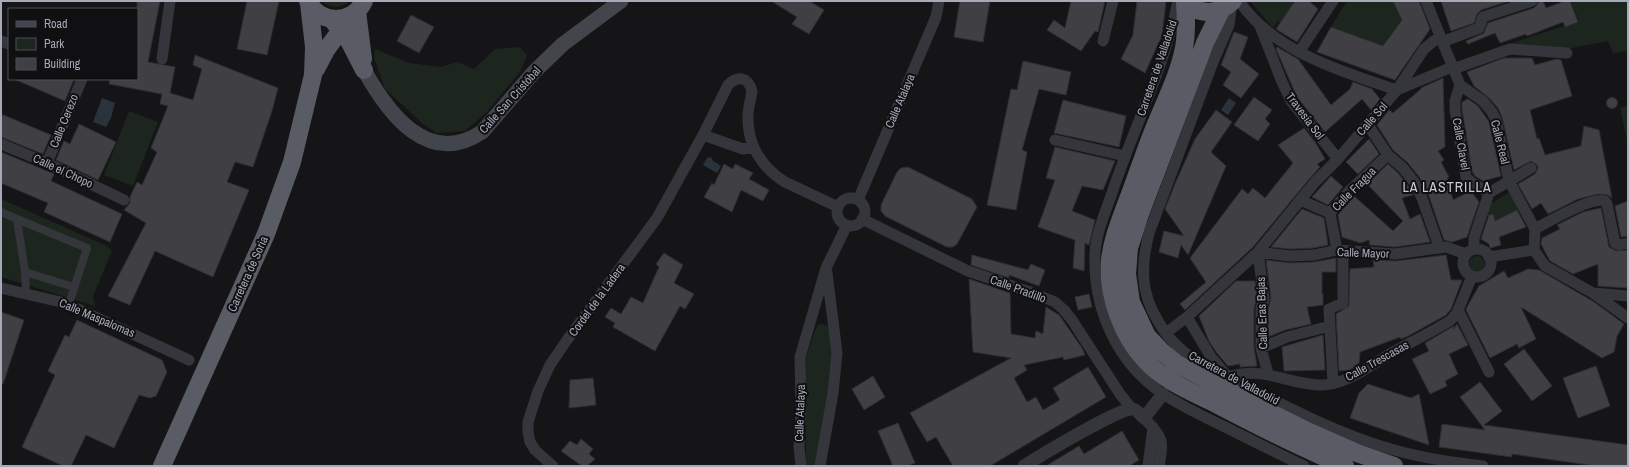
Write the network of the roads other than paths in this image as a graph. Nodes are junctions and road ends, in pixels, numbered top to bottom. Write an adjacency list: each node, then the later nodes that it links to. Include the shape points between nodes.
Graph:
1 (170, 1): 18 (street)
2 (621, 1): 20 (main road, Calle San Cristóbal, via 563,44 534,72 490,125 472,139 444,144 431,142 409,129 382,101)
3 (939, 1): 38 (street, Calle Atalaya, via 936,17)
4 (1113, 1): 15 (street)
5 (1182, 1): 10 (highway, via 1202,12 1211,12); 31 (street, Carretera de Valladolid); 85 (highway, Carretera de Valladolid, via 1186,30 1180,63 1115,235 1110,260 1112,291 1125,332 1146,361 1170,380 1265,429)
6 (1333, 1): 16 (street)
7 (1426, 1): 14 (street, Calle Real)
8 (1532, 1): 14 (street, Calle Sol, via 1483,17 1479,28)
9 (308, 2): 12 (highway, via 318,14); 21 (highway, Carretera de Soria, via 314,47)
10 (1231, 4): 13 (street, via 1252,19); 67 (street, Carretera de Valladolid, via 1228,25 1170,175 1149,234 1144,257 1143,281 1146,295); 86 (highway, Carretera de Valladolid, via 1202,51 1140,214 1129,248 1127,274 1131,302 1147,336 1177,364 1307,431 1356,453)
11 (358, 9): 12 (highway, Carretera de Soria); 20 (highway, Calle San Cristóbal)
12 (336, 24): 20 (highway, Calle San Cristóbal, via 347,37); 21 (highway, Carretera de Soria)
13 (1271, 39): 16 (street); 32 (street, Travesía Sol, via 1282,82 1291,101)
14 (1441, 39): 19 (street, Calle Real); 24 (street, Calle Sol, via 1424,49)
15 (1103, 41)
16 (1299, 52): 24 (street)
17 (1567, 53): 19 (street, via 1510,49)
18 (162, 59)
19 (1453, 68): 23 (street, Calle Real); 24 (street)
20 (364, 70)
21 (313, 75): 77 (highway, Carretera de Soria, via 292,162 276,210)
22 (82, 80): 33 (street, Calle Cerezo)
23 (1460, 85): 35 (street, Calle Real, via 1492,112 1499,128); 36 (street, Calle Clavel, via 1455,110 1464,171 1471,182)
24 (1397, 90): 25 (street, Calle Sol)
25 (1368, 125): 30 (street); 32 (street, Calle Sol)
26 (703, 135): 29 (street, via 744,150); 29 (street, Cordel de la Ladera, via 728,85 733,80 741,78 748,82 752,91 748,115); 78 (street, Cordel de la Ladera, via 657,218 567,340 550,365 538,391 528,422 528,432 535,450)
27 (1055, 140): 31 (street)
28 (1, 144): 33 (street, Calle el Chopo)
29 (753, 147): 40 (street, Cordel de la Ladera, via 761,162 777,177)
30 (1388, 155): 42 (street, Calle Fragua); 48 (street, via 1414,182)
31 (1125, 156): 74 (street, Carretera de Valladolid, via 1098,233 1095,254 1098,292 1102,311 1116,345 1132,367)
32 (1338, 158): 39 (street, Calle Sol)
33 (47, 163): 37 (street, Calle el Chopo)
34 (1530, 168): 35 (street)
35 (1510, 181): 36 (street); 46 (street, Calle Real)
36 (1489, 192): 52 (street)
37 (124, 200)
38 (858, 200): 40 (street, via 846,199); 44 (street, via 864,206)
39 (1300, 200): 42 (street); 51 (street, Calle Sol)
40 (838, 207): 45 (street, via 838,216)
41 (1, 212): 43 (street)
42 (1330, 213): 49 (street, Calle Fragua)
43 (17, 219): 55 (street); 57 (street, via 86,248)
44 (862, 219): 45 (street, via 856,225); 75 (street, Calle Pradillo, via 968,271 1055,302 1072,320)
45 (847, 225): 54 (street, Calle Atalaya)
46 (1535, 229): 47 (street, via 1591,201 1602,200 1607,204 1615,243); 50 (street)
47 (1628, 243)
48 (1439, 247): 49 (street, Calle Mayor, via 1395,254); 52 (street, Calle Mayor)
49 (1340, 250): 51 (street, Calle Mayor, via 1290,256); 66 (street, Calle Fragua, via 1343,303 1329,309)
50 (1534, 250): 53 (street); 60 (street, via 1545,266)
51 (1258, 252): 64 (street, Calle Sol); 68 (street, Calle Eras Bajas, via 1264,299 1261,308)
52 (1470, 252): 53 (street, via 1483,250); 56 (street, via 1463,266)
53 (1489, 257): 56 (street, via 1489,270 1482,276)
54 (826, 268): 79 (street, Calle Atalaya, via 800,357); 80 (street, Calle Atalaya, via 837,353)
55 (26, 272): 57 (street); 59 (street)
56 (1472, 276): 63 (street, Calle Trescasas)
57 (74, 287): 62 (street)
58 (1, 288): 59 (street, Calle Maspalomas)
59 (26, 293): 62 (street, Calle Maspalomas)
60 (1593, 293): 61 (street); 65 (street)
61 (1628, 296)
62 (69, 304): 69 (street, Calle Maspalomas)
63 (1458, 310): 70 (street); 73 (street, Calle Trescasas, via 1445,323 1360,373)
64 (1187, 317): 67 (street, Calle Sol); 72 (street, via 1211,357)
65 (1628, 318)
66 (1330, 326): 68 (street, via 1287,337); 73 (street)
67 (1166, 333): 72 (street, Carretera de Valladolid, via 1198,362)
68 (1261, 348): 71 (street, Calle Eras Bajas)
69 (189, 360)
70 (1488, 372)
71 (1268, 374): 72 (street, Calle Trescasas, via 1242,373); 73 (street, Calle Trescasas, via 1319,386)
72 (1228, 377): 87 (street, Carretera de Valladolid, via 1308,417 1381,446 1424,457)
73 (1333, 383)
74 (1163, 394): 76 (street); 84 (street, Carretera de Valladolid, via 1203,417)
75 (1132, 409): 76 (street); 81 (street, via 1098,423)
76 (1149, 423): 82 (street); 83 (street, via 1162,441)
77 (162, 466)
78 (553, 466)
79 (801, 466)
80 (820, 466)
81 (1024, 466)
82 (1148, 466)
83 (1159, 466)
84 (1304, 466)
85 (1345, 466)
86 (1394, 466)
87 (1483, 466)

